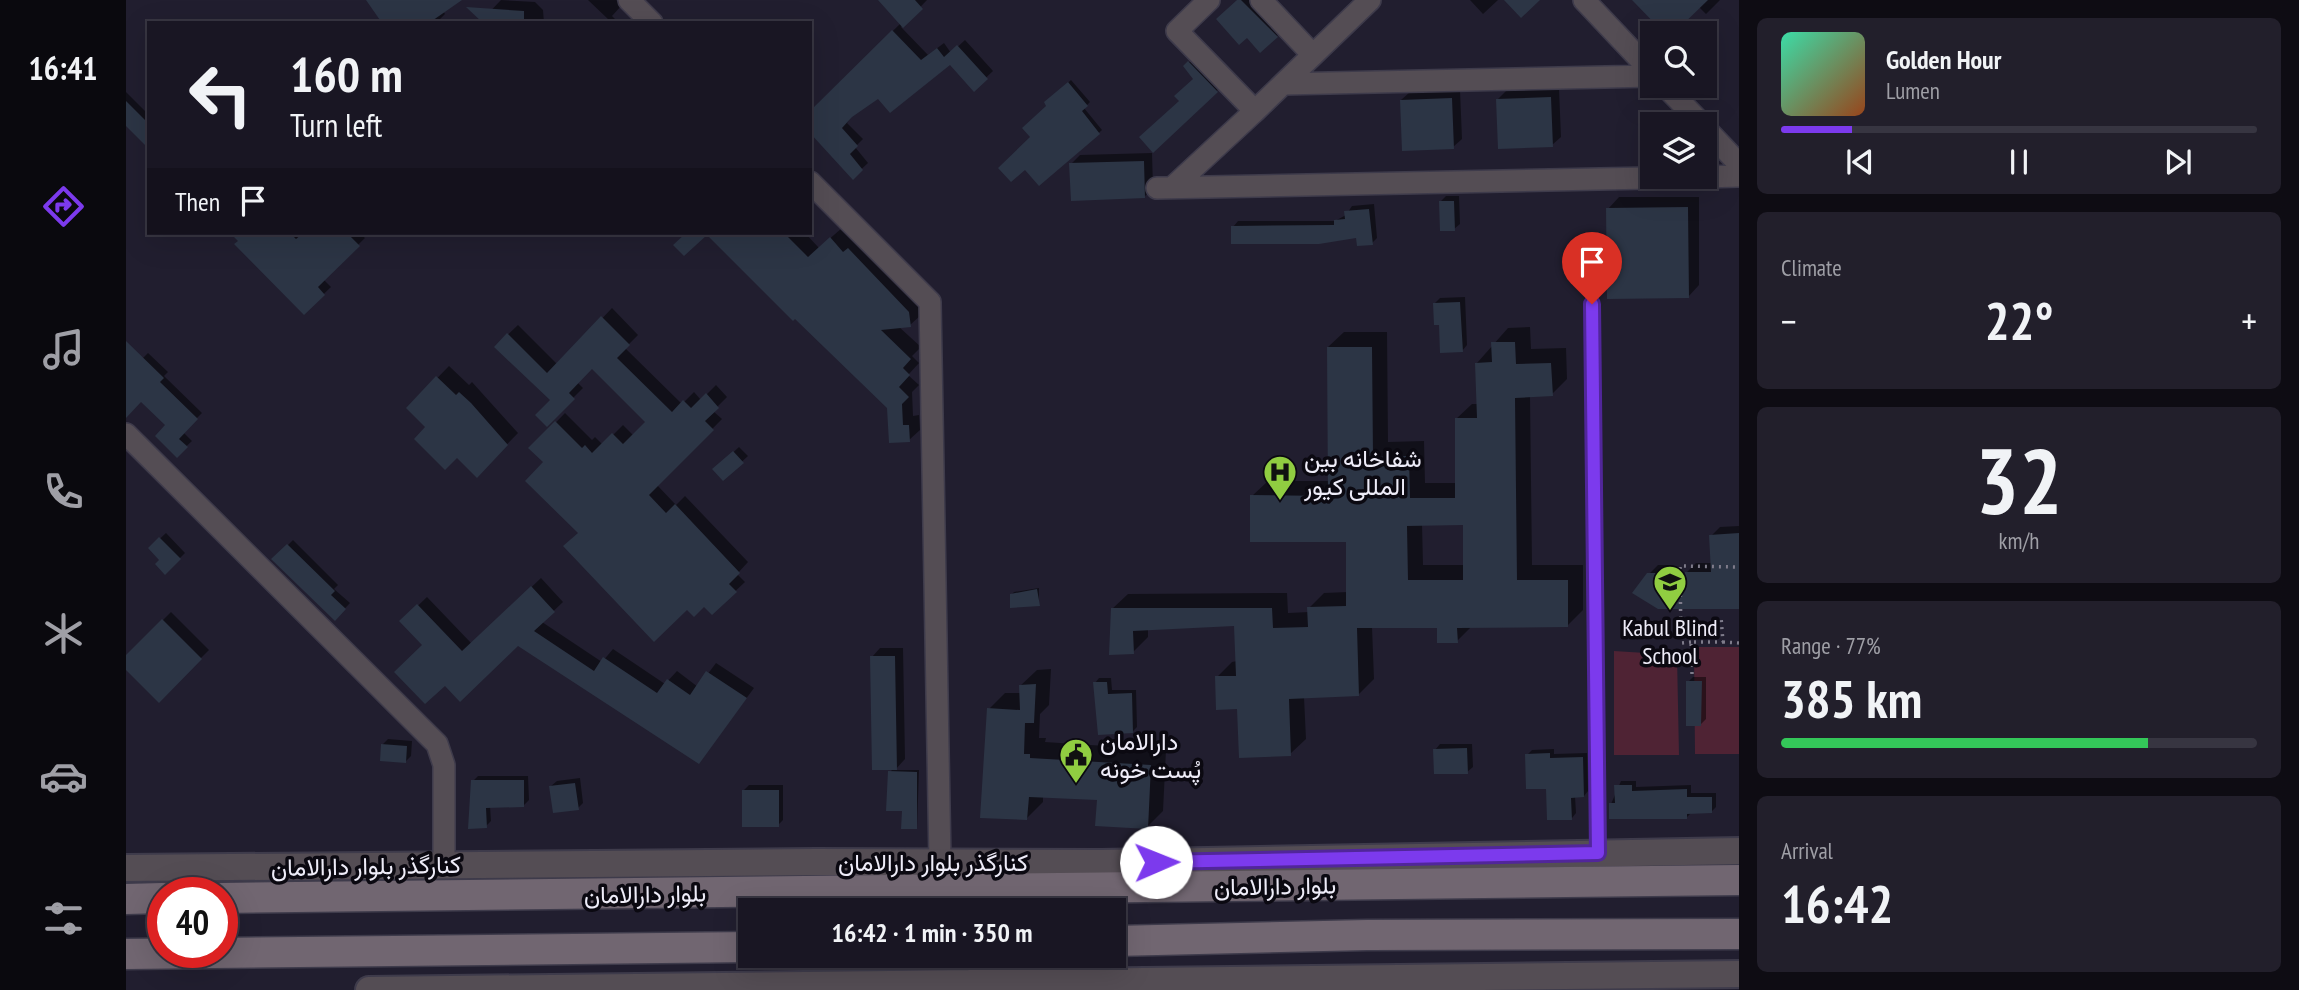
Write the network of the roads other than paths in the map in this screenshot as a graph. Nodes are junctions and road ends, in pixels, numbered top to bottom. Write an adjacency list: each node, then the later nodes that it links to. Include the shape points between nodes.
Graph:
1 (629, 0): 6 (street)
2 (1209, 0): 12 (street, via 1177,31)
3 (1261, 0): 7 (street)
4 (1369, 0): 7 (street)
5 (1584, 0): 8 (street)
6 (650, 21)
7 (1313, 55): 10 (street)
8 (1640, 61)
9 (1640, 74): 10 (street)
10 (1283, 84): 12 (street)
11 (1676, 98): 13 (street)
12 (1255, 111): 18 (street, via 1165,187)
13 (1690, 112)
14 (1717, 141): 15 (street)
15 (1739, 164)
16 (1739, 176): 17 (street)
17 (1717, 177)
18 (1640, 178)
19 (812, 184): 27 (street, via 930,302)
20 (1592, 304): 23 (lane)
21 (126, 434): 24 (street, via 437,744 444,765)
22 (1739, 851): 23 (street, کنارگذر بلوار دارالامان)
23 (1598, 853): 27 (street, کنارگذر بلوار دارالامان, via 1128,862)
24 (444, 865): 25 (street, کنارگذر بلوار دارالامان); 27 (street, کنارگذر بلوار دارالامان)
25 (126, 868)
26 (1739, 880): 27 (main road, بلوار دارالامان)
27 (939, 887): 30 (main road, بلوار دارالامان)
28 (126, 898): 29 (main road)
29 (147, 898)
30 (238, 898)
31 (1739, 934): 32 (main road, بلوار دارالامان)
32 (1126, 941)
33 (738, 947): 34 (main road)
34 (126, 954)
35 (982, 968): 37 (street)
36 (1739, 974): 37 (street)
37 (989, 983): 38 (street)
38 (369, 990)

